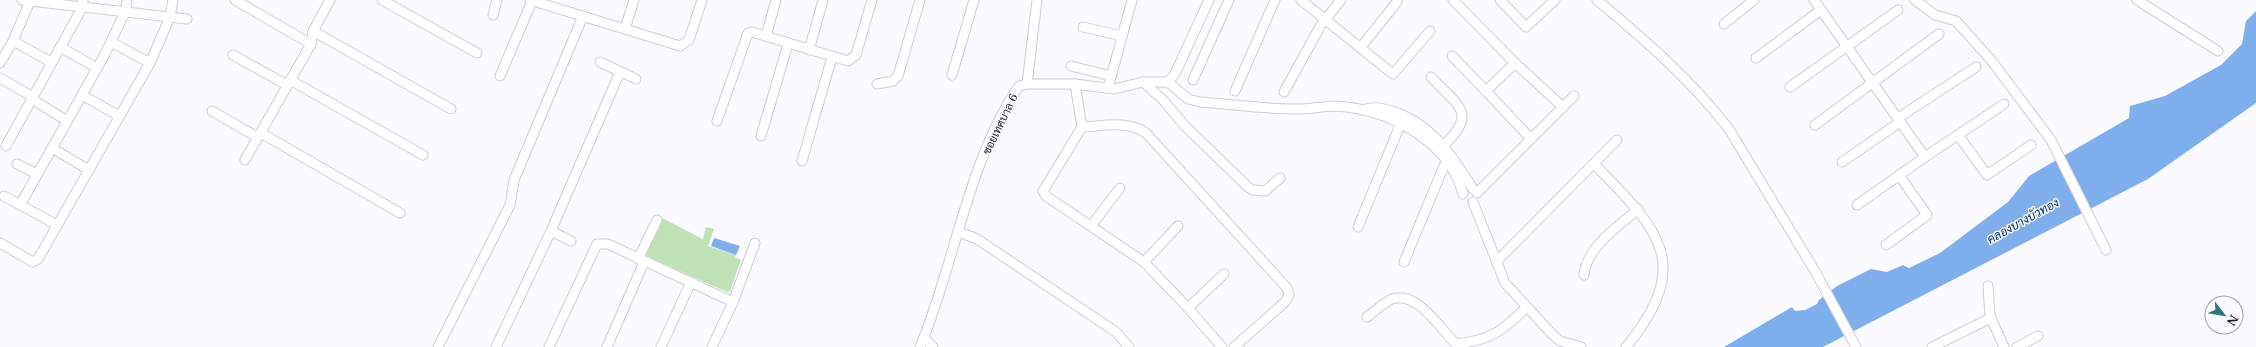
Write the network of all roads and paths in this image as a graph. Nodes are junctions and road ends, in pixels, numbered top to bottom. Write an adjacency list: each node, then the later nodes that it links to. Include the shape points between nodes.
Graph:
1 (127, 0): 37 (street)
2 (173, 0): 40 (street)
3 (235, 0): 53 (street)
4 (330, 0): 46 (street)
5 (382, 0): 60 (street)
6 (497, 0): 38 (street)
7 (531, 0): 33 (street); 75 (street)
8 (634, 0): 45 (street)
9 (702, 0): 45 (street, via 693,32 685,44 680,46)
10 (776, 0): 49 (street)
11 (823, 0): 58 (street)
12 (872, 0): 63 (street, via 856,55 848,61)
13 (920, 0): 84 (street, via 898,76 894,81)
14 (974, 0): 74 (street)
15 (1037, 0): 85 (street)
16 (1132, 0): 50 (street)
17 (1209, 0): 83 (street, via 1175,74)
18 (1229, 0): 80 (street)
19 (1275, 0): 91 (street)
20 (1300, 0): 42 (street)
21 (1341, 0): 42 (street)
22 (1453, 0): 67 (street)
23 (1500, 0): 24 (street, via 1526,27)
24 (1556, 0)
25 (1597, 0): 181 (street, via 1652,46 1729,129 1816,273)
26 (1754, 0): 43 (street)
27 (1814, 0): 35 (street)
28 (1915, 0): 150 (street, via 1935,15 1956,21 1981,49 2051,140)
29 (2137, 0): 59 (street)
30 (26, 1): 31 (street); 51 (street)
31 (43, 2): 34 (street)
32 (1397, 2): 57 (street)
33 (549, 3): 39 (street)
34 (82, 4): 37 (street); 55 (street)
35 (1821, 10): 56 (street); 64 (street)
36 (1898, 10): 56 (street)
37 (125, 12): 40 (street); 52 (street)
38 (493, 15)
39 (582, 16): 45 (street); 168 (street, via 514,180 510,205)
40 (170, 17): 41 (street); 69 (street)
41 (187, 19)
42 (1326, 19): 57 (street); 93 (street)
43 (1724, 24)
44 (1083, 27): 50 (street)
45 (625, 30)
46 (313, 31): 53 (street); 100 (street)
47 (1430, 31): 57 (street, via 1393,74)
48 (1940, 34): 87 (street)
49 (766, 36): 54 (street); 106 (street, via 752,32 746,37)
50 (1122, 36): 76 (street)
51 (13, 41): 65 (street); 68 (street)
52 (111, 42): 69 (street); 72 (street)
53 (311, 44): 81 (street)
54 (788, 44): 58 (street); 111 (street)
55 (60, 46): 65 (street); 72 (street)
56 (1847, 46): 87 (street); 88 (street)
57 (1360, 47)
58 (809, 50): 63 (street)
59 (2218, 51)
60 (477, 53)
61 (233, 55): 81 (street)
62 (1452, 56): 92 (street)
63 (832, 57): 122 (street)
64 (1756, 58)
65 (51, 62): 96 (street)
66 (600, 62): 73 (street)
67 (1515, 62): 92 (street); 99 (street)
68 (0, 63)
69 (150, 63): 102 (street)
70 (1071, 66): 76 (street)
71 (1976, 67): 104 (street)
72 (97, 68): 94 (street)
73 (620, 72): 79 (street); 144 (street)
74 (952, 75)
75 (500, 76)
76 (1111, 76): 89 (street)
77 (1431, 77): 117 (street, via 1464,115 1464,121 1459,129)
78 (0, 78): 96 (street)
79 (636, 79)
80 (1193, 80)
81 (289, 82): 109 (street); 118 (street)
82 (1143, 82): 83 (street, ซอยเทศบาล 6); 89 (street, ซอยเทศบาล 6); 97 (street)
83 (1168, 82): 90 (street)
84 (877, 84)
85 (1027, 84): 86 (street, ซอยเทศบาล 6); 145 (street, ซอยเทศบาล 6, via 1019,86 995,130)
86 (1075, 84): 89 (street, ซอยเทศบาล 6); 108 (street)
87 (1873, 84): 104 (street); 107 (street)
88 (1790, 87)
89 (1108, 88)
90 (1176, 90): 97 (street); 103 (street, via 1188,99 1200,102 1292,109 1335,106 1362,110 1376,106)
91 (1236, 91)
92 (1486, 91): 112 (street)
93 (1284, 92)
94 (82, 96): 102 (street); 105 (street)
95 (1574, 96): 99 (street)
96 (32, 98): 105 (street); 115 (street)
97 (1163, 100): 129 (street, via 1185,126 1248,187 1265,191)
98 (2004, 104): 110 (street)
99 (1563, 106): 112 (street)
100 (451, 109)
101 (212, 111): 109 (street)
102 (119, 116): 126 (street)
103 (1402, 119): 117 (street, via 1426,128); 143 (street)
104 (1899, 120): 119 (street); 123 (street)
105 (67, 121): 116 (street)
106 (717, 121)
107 (1815, 125)
108 (1082, 127): 141 (street, via 1043,191 1046,196); 178 (street, via 1126,124 1136,126 1146,133 1287,288 1289,295 1285,302)
109 (259, 135): 120 (street); 138 (street)
110 (1958, 135): 114 (street, via 1987,175); 119 (street)
111 (761, 136)
112 (1531, 139): 131 (street)
113 (1617, 140): 125 (street)
114 (2031, 145)
115 (6, 146)
116 (52, 148): 126 (street); 127 (street)
117 (1441, 148): 121 (street)
118 (424, 155)
119 (1925, 157): 128 (street)
120 (245, 160)
121 (1450, 160): 131 (street); 132 (street); 153 (street, via 1444,166)
122 (802, 161)
123 (1842, 162)
124 (17, 164): 127 (street)
125 (1594, 164): 137 (street); 154 (street)
126 (89, 170): 140 (street)
127 (37, 174): 135 (street)
128 (1899, 175): 136 (street); 149 (street, via 1927,215)
129 (1280, 178)
130 (1120, 188): 141 (street)
131 (1475, 191): 132 (street, via 1467,190); 134 (street, via 1477,198)
132 (1463, 194): 134 (street, via 1465,201)
133 (4, 196): 135 (street)
134 (1473, 202): 154 (street)
135 (20, 205): 140 (street)
136 (1858, 205)
137 (1638, 209): 156 (street, via 1594,249 1585,264); 180 (street, via 1658,240 1663,276 1647,317)
138 (400, 213)
139 (656, 220): 151 (street)
140 (57, 225): 147 (street, via 33,262)
141 (1091, 226): 152 (street)
142 (1178, 226): 152 (street)
143 (1358, 227)
144 (551, 231): 146 (street); 169 (street)
145 (959, 232): 165 (street, ซอยเทศบาล 6); 176 (street, via 977,239 1108,327)
146 (571, 241)
147 (0, 243)
148 (755, 243): 159 (street)
149 (1886, 245)
150 (2106, 250)
151 (641, 260): 157 (street); 170 (street, via 608,244 597,244); 171 (street)
152 (1144, 262): 160 (street)
153 (1404, 262)
154 (1496, 262): 161 (street, via 1505,283)
155 (1224, 274): 160 (street)
156 (1584, 275)
157 (691, 282): 159 (street); 172 (street)
158 (1988, 286): 163 (street)
159 (733, 302): 173 (street)
160 (1188, 308): 177 (street)
161 (1526, 308): 166 (street, via 1505,328 1492,336); 167 (street, via 1556,337)
162 (1367, 317): 166 (street, via 1394,298 1409,300 1428,313)
163 (1991, 318): 182 (street); 183 (street)
164 (2038, 336): 184 (street)
165 (924, 338): 174 (street, ซอยเทศบาล 6); 175 (street)
166 (1454, 345)
167 (1570, 346): 179 (street)
168 (438, 347)
169 (496, 347)
170 (549, 347)
171 (607, 347)
172 (661, 347)
173 (712, 347)
174 (920, 347)
175 (934, 347)
176 (1129, 347)
177 (1222, 347)
178 (1234, 347)
179 (1581, 347)
180 (1626, 347)
181 (1856, 347)
182 (1932, 347)
183 (2004, 347)
184 (2017, 347)

